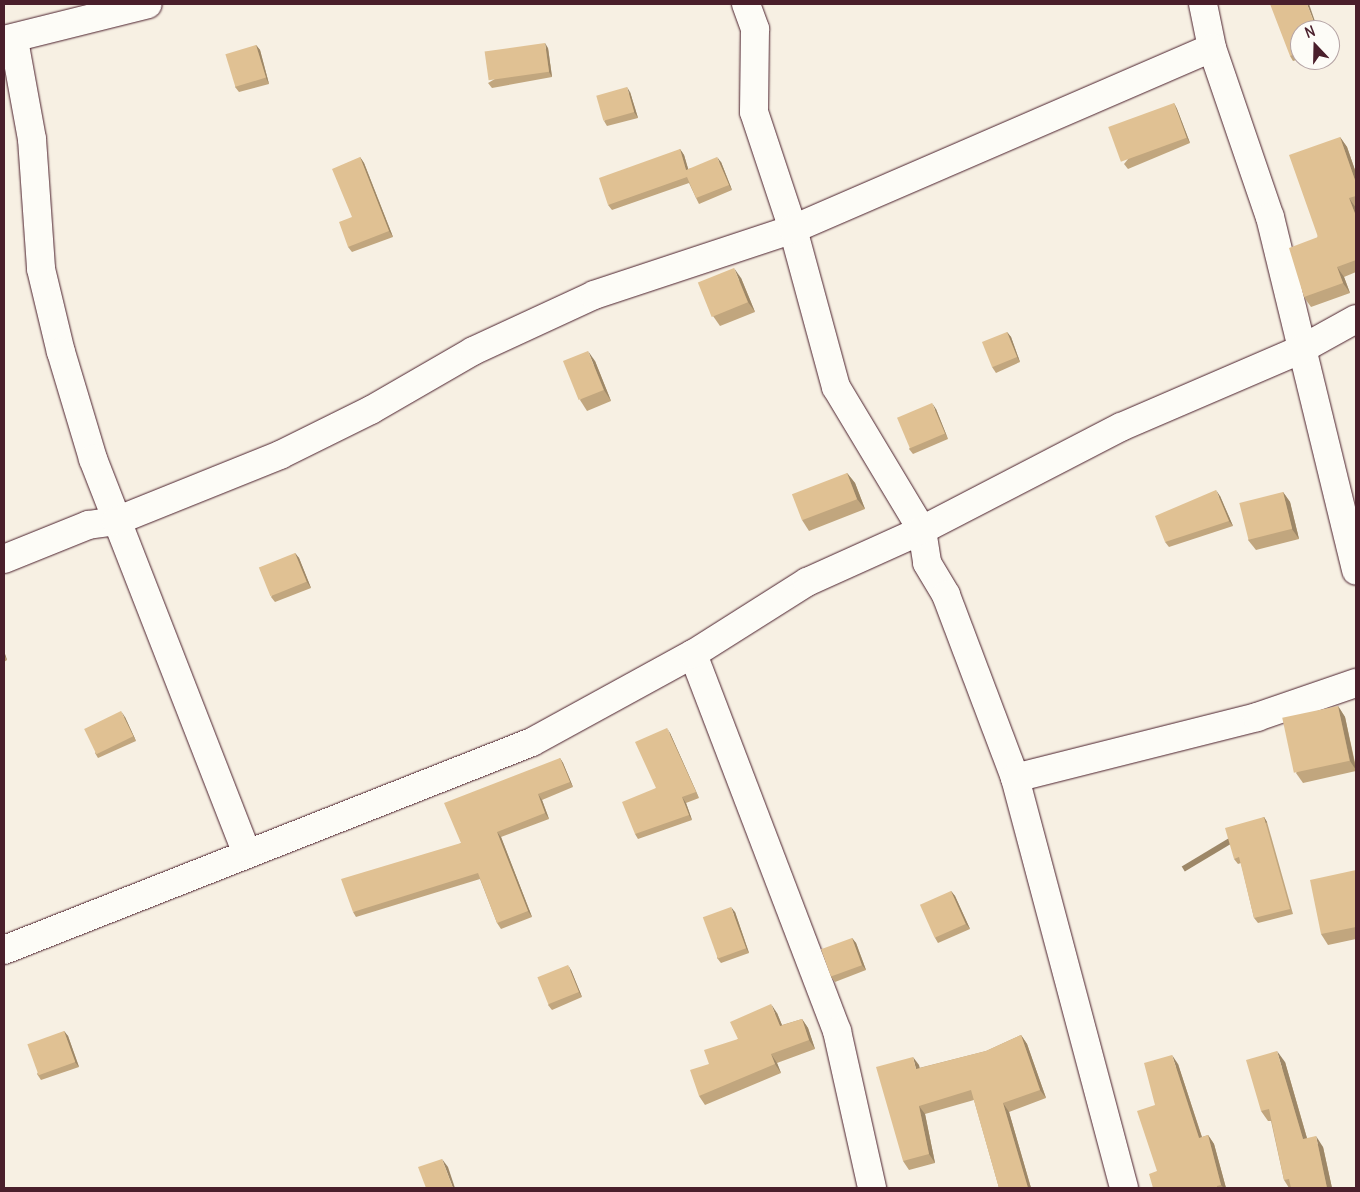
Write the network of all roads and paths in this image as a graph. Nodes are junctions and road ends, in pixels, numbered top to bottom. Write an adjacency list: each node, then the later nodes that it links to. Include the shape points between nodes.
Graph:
1 (148, 4): 4 (street)
2 (746, 4): 6 (street, via 755,29 754,112)
3 (1203, 4): 5 (street)
4 (9, 40): 9 (street, via 32,139 41,269 61,352)
5 (1212, 48): 6 (street); 8 (street, via 1270,217)
6 (793, 229): 9 (street, via 594,295 474,351 371,410 280,455); 10 (street, via 836,386)
7 (1356, 319): 8 (street)
8 (1300, 350): 10 (street, via 1120,427); 12 (street)
9 (116, 521): 11 (street, via 82,528); 16 (street)
10 (922, 530): 13 (street, via 808,582); 15 (street, via 927,563 946,595)
11 (4, 559)
12 (1356, 571)
13 (693, 654): 16 (street, via 532,742); 18 (street, via 837,1031)
14 (1356, 683): 15 (street, via 1257,717)
15 (1014, 778): 19 (street)
16 (248, 853): 17 (street)
17 (4, 950)
18 (872, 1188)
19 (1124, 1188)

